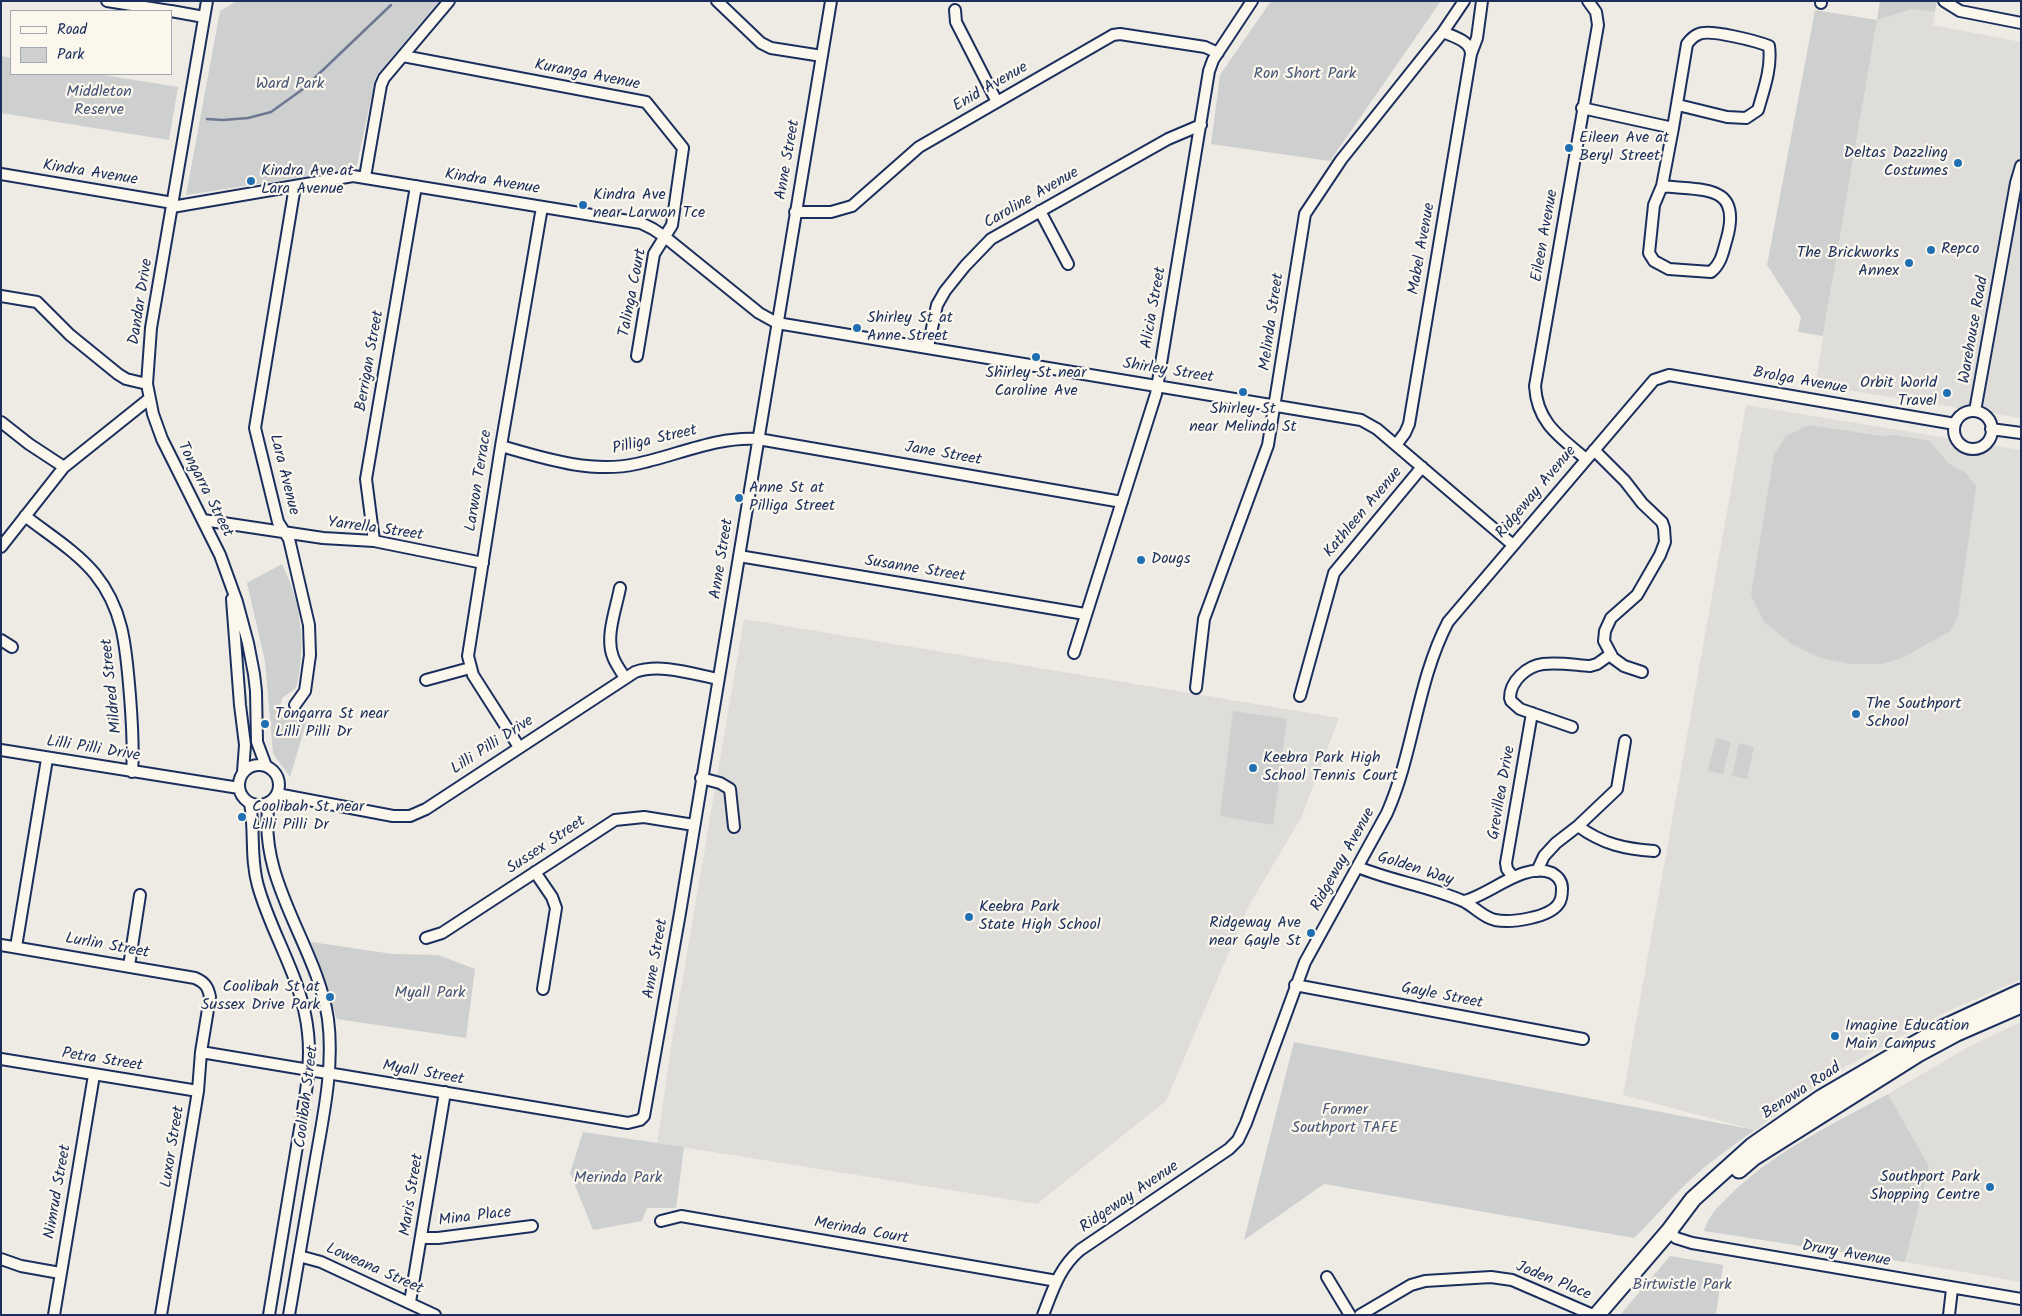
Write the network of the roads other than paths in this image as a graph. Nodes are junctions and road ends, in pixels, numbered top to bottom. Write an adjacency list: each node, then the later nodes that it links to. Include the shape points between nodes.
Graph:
1 (107, 1): 11 (street)
2 (207, 1): 14 (street, Dandar Drive)
3 (449, 1): 19 (street)
4 (717, 1): 20 (street, via 766,46)
5 (831, 1): 20 (street, Anne Street)
6 (1252, 1): 17 (street, Alicia Street)
7 (1464, 1): 16 (street, Melinda Street)
8 (1482, 1): 18 (street, Mabel Avenue, via 1477,38)
9 (1588, 1): 23 (street, Eileen Avenue, via 1596,12 1598,25)
10 (1944, 1): 15 (street, via 1960,11)
11 (165, 10)
12 (955, 10): 21 (street, via 956,22)
13 (172, 11): 14 (street)
14 (204, 17): 32 (street, Dandar Drive)
15 (2021, 23)
16 (1443, 32): 18 (street, via 1467,44); 46 (street, Melinda Street, via 1341,160 1305,214)
17 (1218, 53): 21 (street, Enid Avenue, via 1204,47 1113,35); 24 (street, Alicia Street, via 1209,71)
18 (1471, 54): 53 (street, Mabel Avenue, via 1409,424)
19 (403, 56): 28 (street, via 381,85); 36 (street, Kuranga Avenue, via 646,102 683,148 672,225)
20 (822, 56): 35 (street, Anne Street)
21 (997, 102): 35 (street, Enid Avenue, via 919,147 852,206 830,212)
22 (1678, 105): 22 (street, via 1687,44 1692,38 1700,33 1748,39 1769,46 1767,77 1758,110 1746,118 1727,117); 25 (street)
23 (1582, 108): 25 (street); 56 (street, Eileen Avenue, via 1536,386 1538,406 1546,422)
24 (1200, 125): 34 (street, Caroline Avenue, via 1168,139); 44 (street, Alicia Street)
25 (1673, 128): 31 (street)
26 (2021, 166): 47 (street, Warehouse Road)
27 (1, 174): 32 (street, Kindra Avenue)
28 (365, 177): 29 (street, Kindra Avenue, via 353,176); 30 (street, Kindra Avenue)
29 (295, 186): 32 (street, Kindra Avenue); 62 (street, Lara Avenue, via 256,428 278,522)
30 (416, 186): 33 (street, Kindra Avenue); 63 (street, Berrigan Street, via 366,479)
31 (1662, 186): 31 (street, via 1654,205 1649,253 1654,261 1669,269 1711,272 1719,266 1731,224 1730,206 1714,193)
32 (173, 205): 43 (street, Dandar Drive, via 151,328)
33 (542, 207): 36 (street, Kindra Avenue, via 641,223); 54 (street, Larwon Terrace)
34 (1040, 211): 37 (street); 40 (street, Caroline Avenue, via 991,239 965,266 937,305)
35 (795, 212): 39 (street, Anne Street)
36 (665, 237): 39 (street, Kindra Avenue, via 748,305); 41 (street, Talinga Court, via 654,254)
37 (1068, 264)
38 (1, 296): 43 (street, via 37,302 70,335 118,374)
39 (777, 322): 40 (street, Shirley Street); 52 (street, Anne Street)
40 (928, 347): 44 (street, Shirley Street)
41 (637, 356)
42 (1669, 375): 49 (street, Brolga Avenue); 55 (street, Ridgeway Avenue, via 1654,380)
43 (147, 384): 45 (street, Dandar Drive)
44 (1157, 386): 46 (street, Shirley Street); 59 (street, Alicia Street)
45 (150, 399): 58 (street); 61 (street, Tongarra Street, via 162,440)
46 (1276, 405): 53 (street, Shirley Street, via 1362,420); 80 (street, Melinda Street, via 1263,462 1204,619)
47 (1976, 411): 49 (street, via 1965,413); 50 (street, via 1989,420)
48 (1, 422): 58 (street)
49 (1955, 424): 50 (street, via 1957,440 1971,448 1985,444)
50 (1992, 429): 51 (street)
51 (2021, 433)
52 (758, 438): 54 (street, Pilliga Street, via 717,442 634,465 607,468); 59 (street, Jane Street); 66 (street, Anne Street)
53 (1396, 445): 57 (street, Shirley Street)
54 (501, 446): 67 (street, Larwon Terrace)
55 (1594, 450): 56 (street, Ridgeway Avenue); 74 (street, via 1662,522 1664,528 1665,542 1660,555 1637,595 1607,624 1604,641)
56 (1586, 459): 64 (street, Ridgeway Avenue)
57 (1422, 466): 64 (street, Shirley Street); 81 (street, Kathleen Avenue, via 1334,573)
58 (64, 467): 60 (street)
59 (1122, 502): 70 (street, Alicia Street)
60 (25, 516): 65 (street); 90 (street, Mildred Street, via 90,568 120,620 126,647 134,746)
61 (203, 520): 62 (street, Yarrella Street); 69 (street, Tongarra Street)
62 (284, 532): 63 (street, Yarrella Street); 82 (street, Lara Avenue, via 289,539 309,625 310,655 305,691)
63 (374, 541): 67 (street, Yarrella Street)
64 (1513, 544): 101 (street, Ridgeway Avenue, via 1443,632 1397,790)
65 (1, 547)
66 (739, 556): 70 (street, Susanne Street); 78 (street, Anne Street)
67 (483, 563): 75 (street, Larwon Terrace, via 469,648)
68 (620, 588): 77 (street, via 611,646 613,657)
69 (233, 593): 89 (street, Tongarra Street, via 248,643 256,691 257,742); 91 (street, Tongarra Street, via 246,753)
70 (1085, 614): 73 (street, Alicia Street)
71 (1, 640): 72 (street)
72 (12, 647)
73 (1074, 653)
74 (1611, 654): 76 (street, via 1624,666); 83 (street, via 1590,666 1543,664 1522,674 1513,684 1511,701)
75 (470, 668): 79 (street); 86 (street)
76 (1642, 672)
77 (625, 678): 78 (street, Lilli Pilli Drive, via 643,670 660,669); 86 (street, Lilli Pilli Drive)
78 (718, 678): 92 (street, Anne Street)
79 (426, 680)
80 (1196, 688)
81 (1300, 696)
82 (295, 705)
83 (1532, 713): 84 (street); 104 (street, Grevillea Drive, via 1506,863)
84 (1572, 727)
85 (1624, 742): 98 (street, via 1616,789)
86 (519, 747): 94 (street, Lilli Pilli Drive, via 426,809 410,816 393,816)
87 (1, 750): 88 (street, Lilli Pilli Drive)
88 (47, 758): 90 (street, Lilli Pilli Drive); 109 (street)
89 (266, 766): 91 (street, via 254,765); 94 (street, via 278,778)
90 (132, 772): 93 (street, Lilli Pilli Drive)
91 (243, 772): 93 (street)
92 (702, 778): 97 (street, Anne Street); 99 (street, via 730,789)
93 (238, 788): 96 (street)
94 (277, 794): 95 (street)
95 (269, 802): 96 (street); 120 (street, Coolibah Street, via 266,820 274,872 324,996 330,1036)
96 (250, 803): 119 (street, Coolibah Street, via 253,866 267,912 303,1000 308,1033)
97 (694, 825): 103 (street, Sussex Street, via 644,817 621,818); 124 (street, Anne Street, via 647,1108)
98 (1578, 826): 100 (street, via 1610,844); 102 (street, via 1544,856)
99 (734, 827)
100 (1654, 851)
101 (1358, 866): 106 (street, Golden Way); 112 (street, Ridgeway Avenue)
102 (1537, 871): 104 (street, Golden Way); 106 (street, Golden Way, via 1549,872 1562,884 1559,904 1540,915 1497,920 1486,917)
103 (535, 872): 107 (street, Sussex Street, via 442,933); 113 (street, via 556,908)
104 (1513, 877): 106 (street, Golden Way)
105 (140, 895): 110 (street)
106 (1464, 902)
107 (426, 938)
108 (1, 945): 109 (street, Lurlin Street)
109 (16, 947): 110 (street, Lurlin Street)
110 (129, 966): 111 (street, Lurlin Street, via 194,978)
111 (206, 984): 117 (street, Luxor Street, via 210,997)
112 (1295, 985): 116 (street, Gayle Street); 133 (street, Ridgeway Avenue, via 1238,1140 1080,1250 1064,1265)
113 (543, 989)
114 (2021, 992): 127 (main road, Benowa Road, via 1931,1034 1821,1098 1745,1152 1693,1199)
115 (2021, 1005): 127 (main road, Benowa Road, via 1926,1050 1814,1119 1753,1158)
116 (1583, 1039)
117 (201, 1052): 119 (street, Myall Street); 122 (street, Luxor Street)
118 (1, 1059): 121 (street, Petra Street)
119 (308, 1070): 120 (street, Myall Street); 139 (street, Coolibah Street)
120 (329, 1073): 123 (street, Myall Street); 129 (street, Coolibah Street)
121 (94, 1075): 122 (street, Petra Street); 131 (street, Nimrud Street)
122 (198, 1091): 138 (street, Luxor Street)
123 (445, 1092): 124 (street, Myall Street, via 628,1123); 128 (street, Maris Street)
124 (640, 1120)
125 (660, 1221): 133 (street, Merinda Court, via 681,1216)
126 (532, 1226): 128 (street, Mina Place)
127 (1672, 1227): 134 (street, Drury Avenue, via 1676,1238 1692,1243); 145 (main road, Benowa Road)
128 (421, 1238): 136 (street, Maris Street)
129 (299, 1256): 136 (street, Loweana Street, via 321,1262); 140 (street, Coolibah Street)
130 (1, 1259): 131 (street)
131 (60, 1273): 137 (street, Nimrud Street)
132 (1327, 1277): 143 (street)
133 (1057, 1281): 142 (street, Ridgeway Avenue)
134 (1952, 1289): 135 (street, Drury Avenue); 146 (street)
135 (2021, 1299)
136 (410, 1302): 141 (street, Loweana Street)
137 (54, 1315)
138 (161, 1315)
139 (269, 1315)
140 (289, 1315)
141 (435, 1315)
142 (1043, 1315)
143 (1350, 1315)
144 (1360, 1315): 145 (street, Joden Place, via 1425,1281 1491,1277 1512,1280)
145 (1595, 1315)
146 (1949, 1315)

